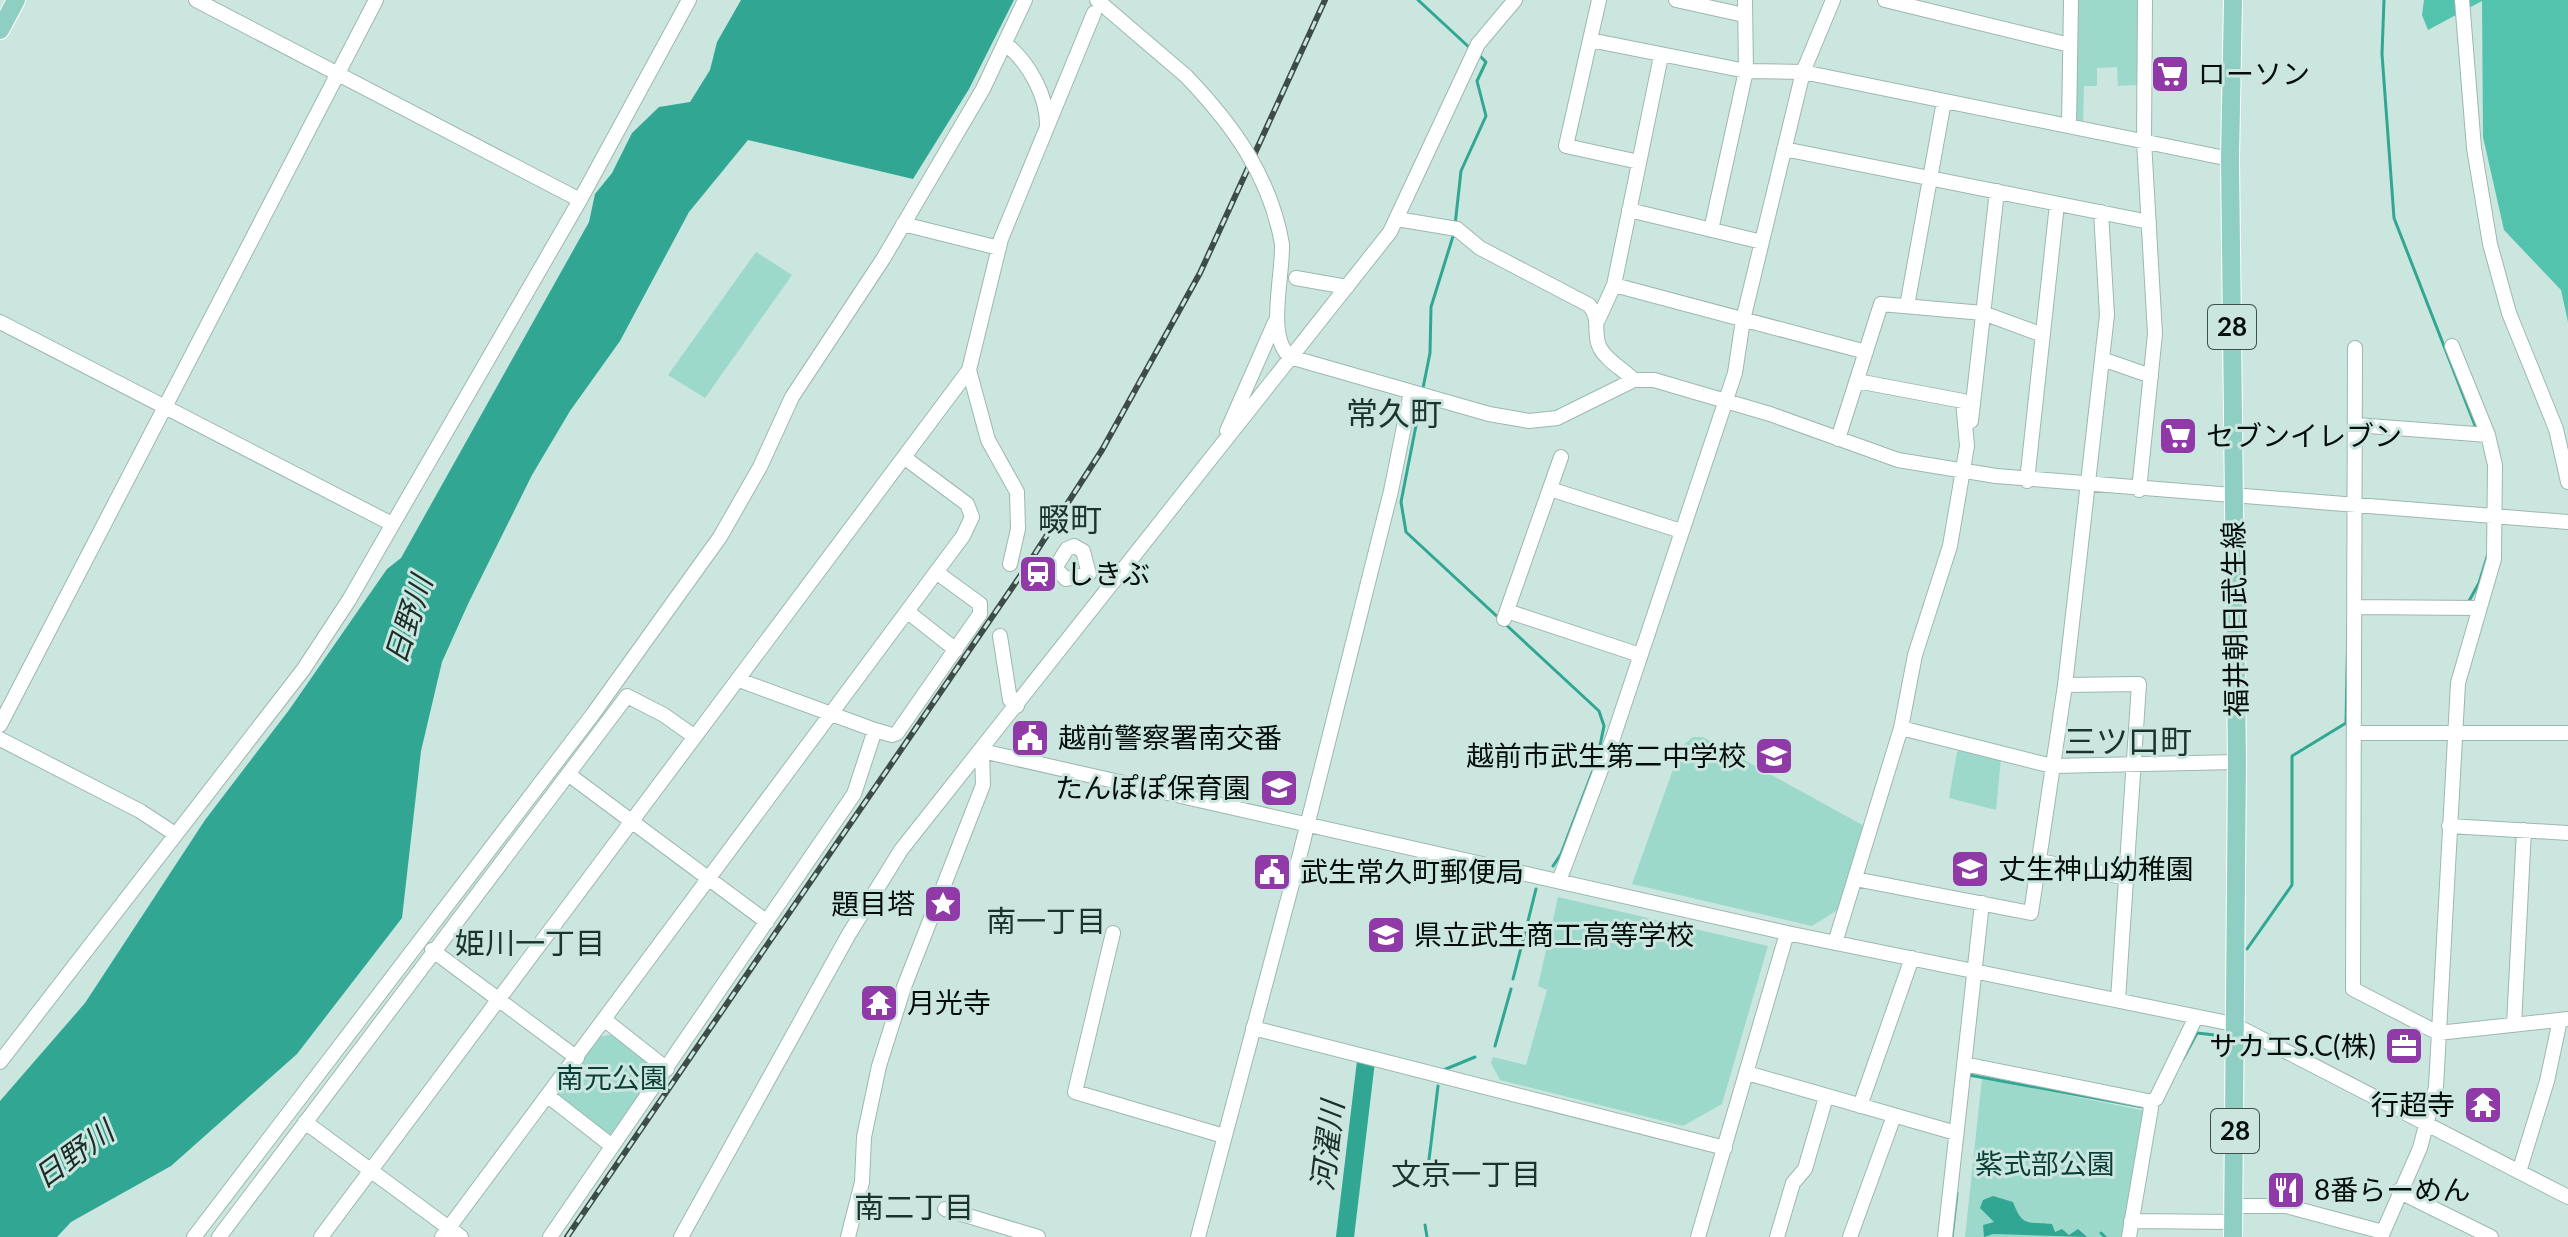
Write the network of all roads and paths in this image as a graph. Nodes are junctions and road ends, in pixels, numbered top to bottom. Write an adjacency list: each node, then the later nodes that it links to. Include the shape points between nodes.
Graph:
1 (16, 0): 17 (main road)
2 (196, 0): 24 (street)
3 (376, 0): 24 (street)
4 (689, 0): 34 (street)
5 (1025, 0): 19 (street)
6 (1515, 0): 38 (street, via 1475,52)
7 (1599, 0): 18 (street)
8 (1676, 0): 16 (street)
9 (1833, 0): 23 (street)
10 (1885, 0): 20 (street)
11 (2071, 0): 20 (street)
12 (2145, 0): 28 (street)
13 (2233, 0): 30 (main road, 福井朝日武生線 / 28)
14 (2462, 0): 75 (street, via 2474,148 2490,244 2509,313 2556,429)
15 (1095, 6): 27 (street); 49 (street, bridge, via 1186,76 1233,128 1253,160 1272,201 1282,244)
16 (1745, 7): 22 (street)
17 (0, 30)
18 (1590, 40): 21 (street); 31 (street, via 1566,146)
19 (1007, 45): 27 (street, via 1021,56 1041,97); 40 (street)
20 (2070, 45): 26 (street)
21 (1661, 56): 22 (street); 31 (street)
22 (1746, 71): 23 (street); 41 (street)
23 (1803, 72): 25 (street); 29 (street)
24 (338, 73): 34 (street); 65 (street)
25 (1944, 101): 26 (street); 32 (street)
26 (2069, 126): 28 (street)
27 (1047, 131): 43 (street)
28 (2144, 141): 30 (street); 39 (street)
29 (1784, 149): 32 (street); 42 (street)
30 (2230, 159): 79 (main road, 福井朝日武生線 / 28)
31 (1639, 162): 36 (street)
32 (1932, 178): 33 (street); 47 (street)
33 (1997, 191): 35 (street); 48 (street)
34 (580, 200): 83 (street)
35 (2057, 204): 37 (street); 53 (street)
36 (1629, 210): 41 (street); 45 (street)
37 (2101, 212): 39 (street); 58 (street, via 2107,315)
38 (1397, 219): 46 (street); 50 (street, via 1457,229 1480,248 1589,305)
39 (2149, 222): 60 (street, via 2155,334)
40 (903, 224): 43 (street); 165 (street, via 792,397 748,489 684,589)
41 (1711, 230): 42 (street)
42 (1762, 242): 51 (street)
43 (999, 248): 59 (street)
44 (1296, 278): 46 (street)
45 (1614, 285): 50 (street); 51 (street)
46 (1347, 287): 57 (street)
47 (1907, 306): 48 (street); 56 (street, via 1881,304)
48 (1983, 313): 53 (street); 68 (street)
49 (1277, 319): 57 (street, via 1278,344); 70 (street)
50 (1598, 320): 61 (street, via 1601,351)
51 (1743, 320): 56 (street); 64 (street)
52 (0, 322): 65 (street)
53 (2043, 335): 74 (street)
54 (2452, 346): 67 (street)
55 (2355, 348): 66 (street)
56 (1866, 352): 62 (street)
57 (1290, 357): 63 (street); 70 (street)
58 (2102, 359): 60 (street); 76 (street)
59 (969, 370): 72 (street); 85 (street, via 988,440 1017,492 1018,529)
60 (2151, 376): 78 (street)
61 (1634, 380): 63 (street, via 1557,418 1529,421); 64 (street, via 1654,380)
62 (1857, 381): 68 (street, via 1963,401); 69 (street)
63 (1418, 394): 113 (street)
64 (1725, 402): 69 (street); 84 (street)
65 (166, 406): 83 (street); 99 (street)
66 (2356, 425): 67 (street); 80 (street)
67 (2488, 435): 81 (street, via 2495,465)
68 (1968, 437): 73 (street)
69 (1838, 439): 73 (street, via 1898,460)
70 (1224, 443): 88 (street)
71 (1561, 457): 77 (street)
72 (905, 458): 86 (street, via 971,510 963,536); 95 (street)
73 (1964, 471): 74 (street); 100 (street, via 1950,546 1915,655)
74 (2027, 481): 76 (street)
75 (2568, 482)
76 (2088, 486): 78 (street); 96 (street)
77 (1550, 489): 84 (street); 94 (street, via 1506,615)
78 (2139, 490): 79 (street)
79 (2234, 495): 80 (street); 108 (main road, 福井朝日武生線 / 28)
80 (2353, 505): 81 (street); 89 (street)
81 (2495, 518): 82 (street); 90 (street, via 2494,559)
82 (2568, 522)
83 (392, 524): 117 (street, via 303,670)
84 (1681, 531): 94 (street)
85 (1010, 564)
86 (936, 572): 91 (street); 93 (street, via 980,604 980,614)
87 (1089, 574): 88 (street)
88 (1109, 588): 97 (street)
89 (2354, 607): 90 (street); 102 (street)
90 (2479, 608): 103 (street, via 2458,683)
91 (908, 612): 93 (street); 98 (street)
92 (1000, 636): 97 (street, via 1010,700)
93 (956, 650): 101 (street, via 897,733)
94 (1640, 655): 122 (street)
95 (739, 680): 98 (street); 105 (street)
96 (2065, 685): 109 (street, via 2139,684); 110 (street)
97 (1017, 706): 107 (street)
98 (832, 714): 101 (street); 120 (street)
99 (0, 725)
100 (1901, 728): 110 (street); 121 (street)
101 (875, 730): 124 (street, via 854,794)
102 (2354, 733): 103 (street); 139 (street, via 2353,989)
103 (2454, 733): 104 (street); 114 (street)
104 (2568, 733)
105 (695, 737): 111 (street, via 627,696); 112 (street)
106 (0, 739): 117 (street)
107 (982, 751): 113 (street); 169 (street, via 901,850); 170 (street, via 983,785 904,987 872,1090 862,1182)
108 (2237, 762): 109 (street); 136 (main road, 福井朝日武生線 / 28)
109 (2133, 765): 110 (street); 119 (street)
110 (2052, 766): 118 (street)
111 (568, 774): 112 (street); 128 (street)
112 (632, 821): 120 (street); 131 (street)
113 (1307, 823): 122 (street); 138 (street)
114 (2449, 826): 115 (street); 139 (street)
115 (2524, 830): 116 (street); 137 (street)
116 (2568, 833)
117 (175, 834): 141 (street)
118 (2039, 861): 119 (street); 123 (street, via 2031,913)
119 (2128, 878): 132 (street)
120 (710, 879): 124 (street); 135 (street)
121 (1855, 879): 123 (street); 127 (street)
122 (1559, 881): 126 (street)
123 (1982, 903): 130 (street)
124 (767, 922): 143 (street)
125 (1113, 933): 153 (street, via 1075,1092)
126 (1787, 933): 127 (street); 144 (street)
127 (1835, 943): 129 (street)
128 (432, 950): 131 (street); 150 (street)
129 (1912, 958): 130 (street); 148 (street)
130 (1974, 971): 132 (street); 142 (street)
131 (499, 998): 140 (street); 156 (street)
132 (2118, 1000): 133 (street)
133 (2196, 1017): 136 (street); 147 (street, via 2156,1099)
134 (2564, 1019): 137 (street); 157 (street)
135 (605, 1020): 140 (street); 143 (street)
136 (2233, 1024): 151 (street); 162 (main road, 福井朝日武生線 / 28)
137 (2514, 1025): 139 (street)
138 (1253, 1028): 153 (street); 155 (street)
139 (2438, 1033): 151 (street, via 2436,1087)
140 (577, 1058): 145 (street)
141 (0, 1062)
142 (1964, 1064): 147 (street); 152 (street)
143 (667, 1069): 154 (street)
144 (1747, 1073): 146 (street); 155 (street)
145 (548, 1096): 154 (street); 163 (street)
146 (1826, 1097): 148 (street); 174 (street)
147 (2148, 1101): 161 (street)
148 (1860, 1106): 149 (street)
149 (1894, 1116): 152 (street); 175 (street)
150 (305, 1122): 156 (street); 166 (street)
151 (2427, 1123): 157 (street); 158 (street)
152 (1956, 1133): 176 (street)
153 (1224, 1136): 172 (street)
154 (612, 1146): 168 (street)
155 (1725, 1148): 173 (street)
156 (370, 1171): 163 (street); 167 (street)
157 (2519, 1172): 159 (street)
158 (2398, 1191): 164 (street); 178 (street)
159 (2568, 1197)
160 (945, 1209): 171 (street)
161 (2131, 1221): 162 (street); 177 (street)
162 (2233, 1222): 164 (street, via 2286,1206)
163 (451, 1234)
164 (2382, 1234)
165 (194, 1237)
166 (219, 1237)
167 (321, 1237)
168 (550, 1237)
169 (681, 1237)
170 (848, 1237)
171 (1038, 1237)
172 (1198, 1237)
173 (1698, 1237)
174 (1777, 1237)
175 (1850, 1237)
176 (1945, 1237)
177 (2129, 1237)
178 (2491, 1237)

